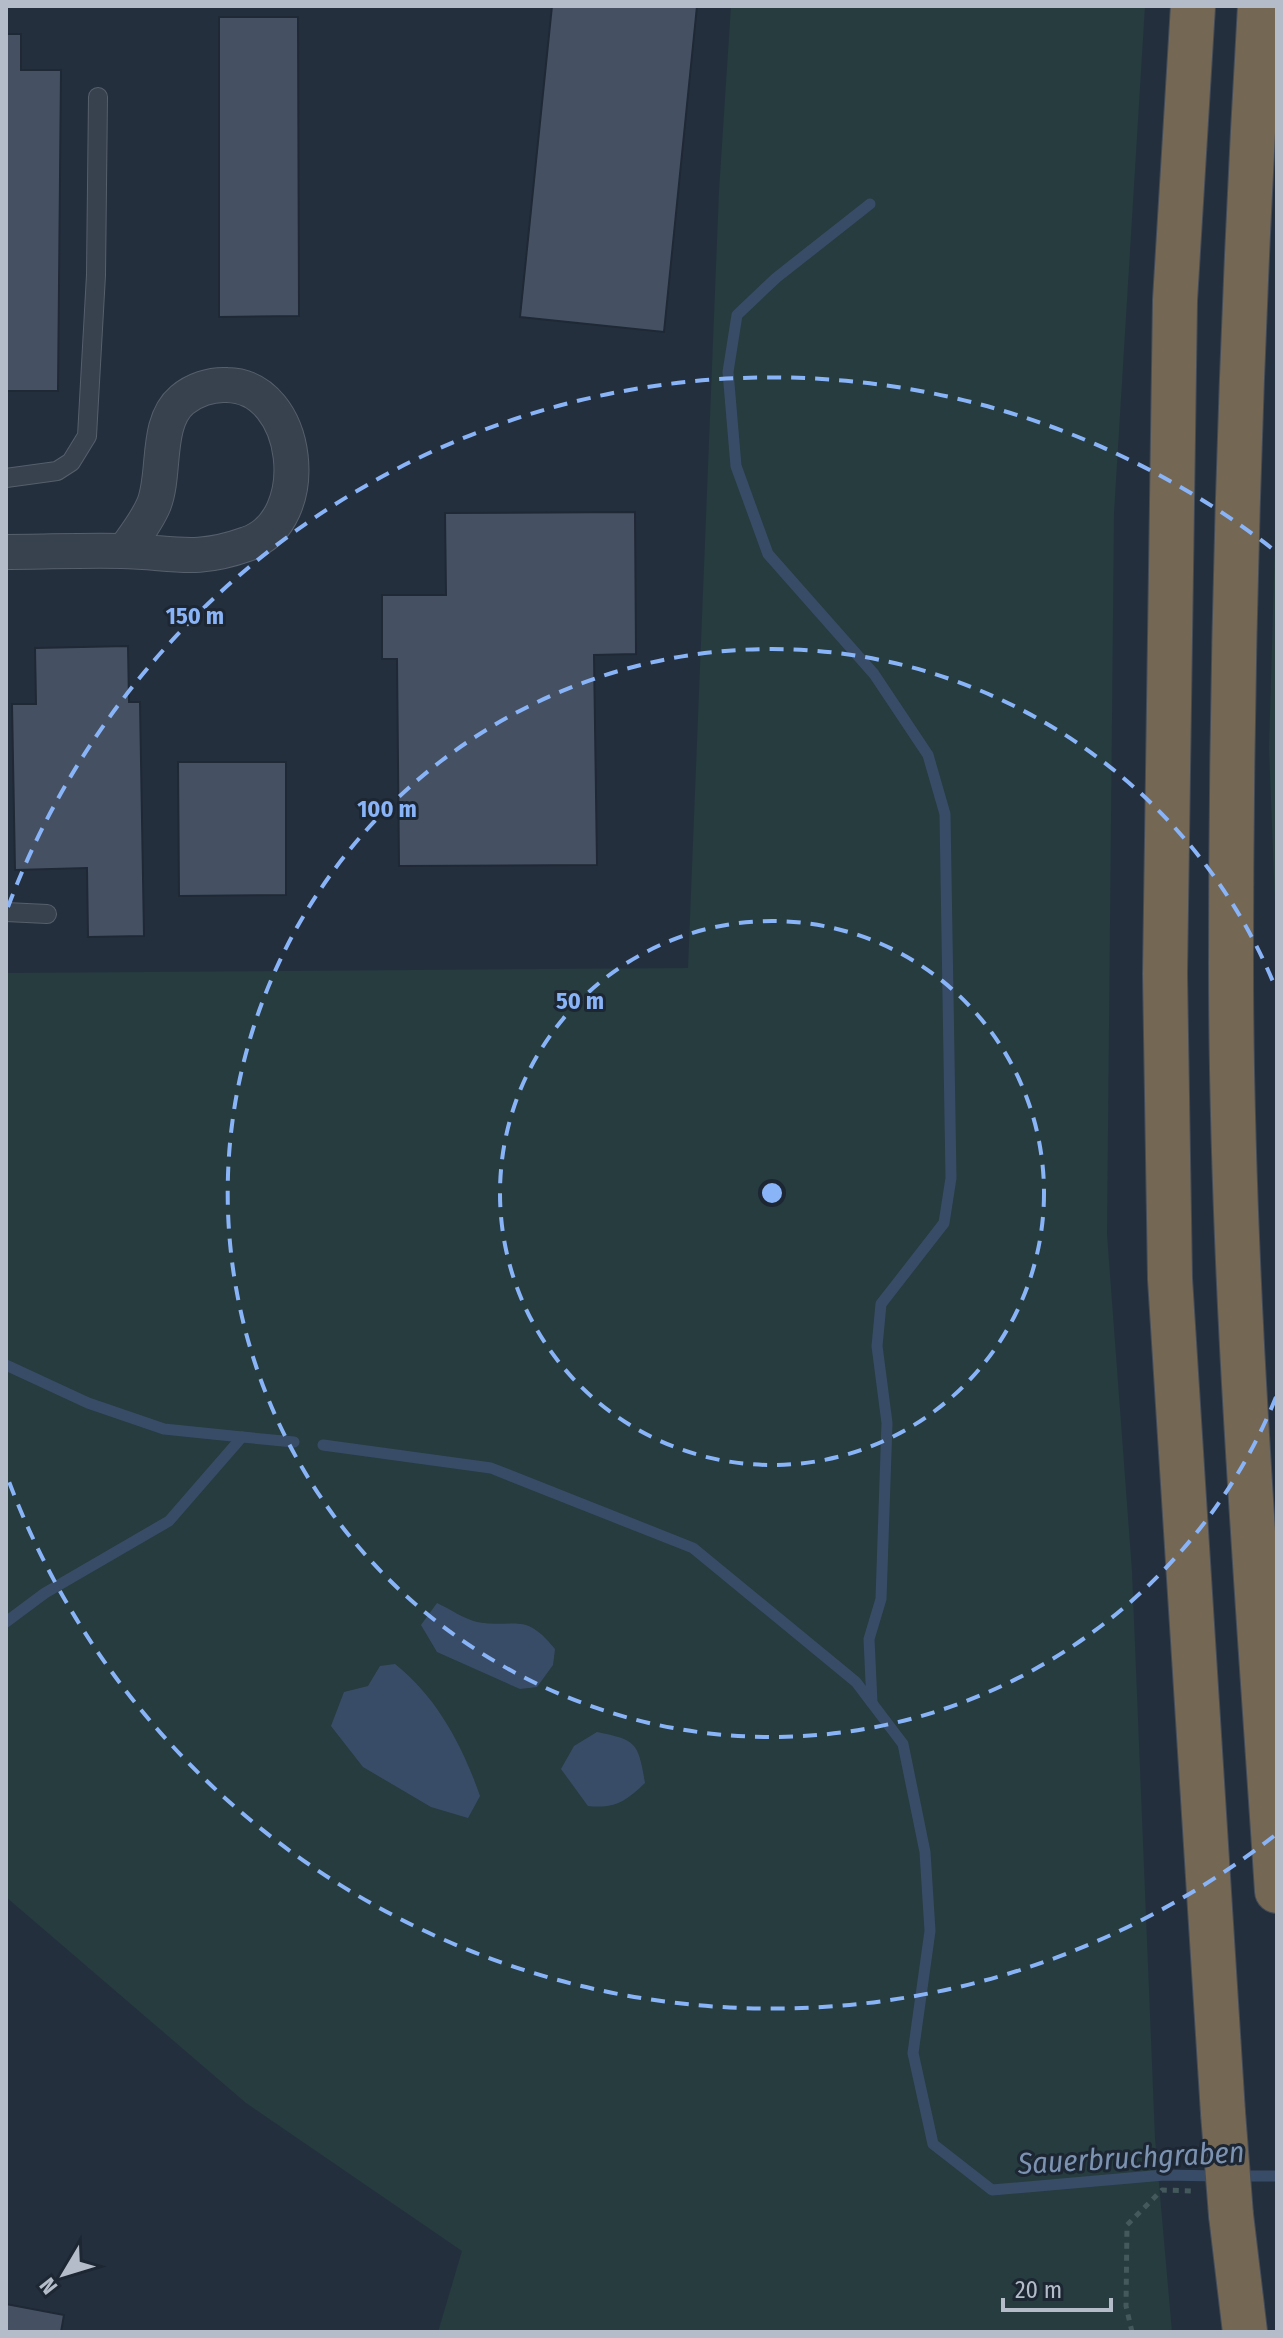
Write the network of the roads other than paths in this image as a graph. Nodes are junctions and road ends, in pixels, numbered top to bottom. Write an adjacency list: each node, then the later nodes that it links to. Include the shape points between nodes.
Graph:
1 (1193, 6): 10 (highway, bridge, via 1175,300 1165,990 1170,1279 1223,2113)
2 (1260, 6): 9 (highway, via 1243,295 1231,966 1239,1268)
3 (98, 97): 4 (lane, via 87,436 71,462 57,471)
4 (6, 478)
5 (125, 550): 5 (street, via 206,555 252,543 272,530 285,511 290,472 282,422 271,404 239,385 207,387 180,402 170,417 154,504); 6 (street)
6 (6, 552)
7 (6, 912): 8 (lane)
8 (47, 914)
9 (1277, 1891)
10 (1218, 2203): 11 (highway); 12 (highway)
11 (1233, 2332)
12 (1245, 2332)

